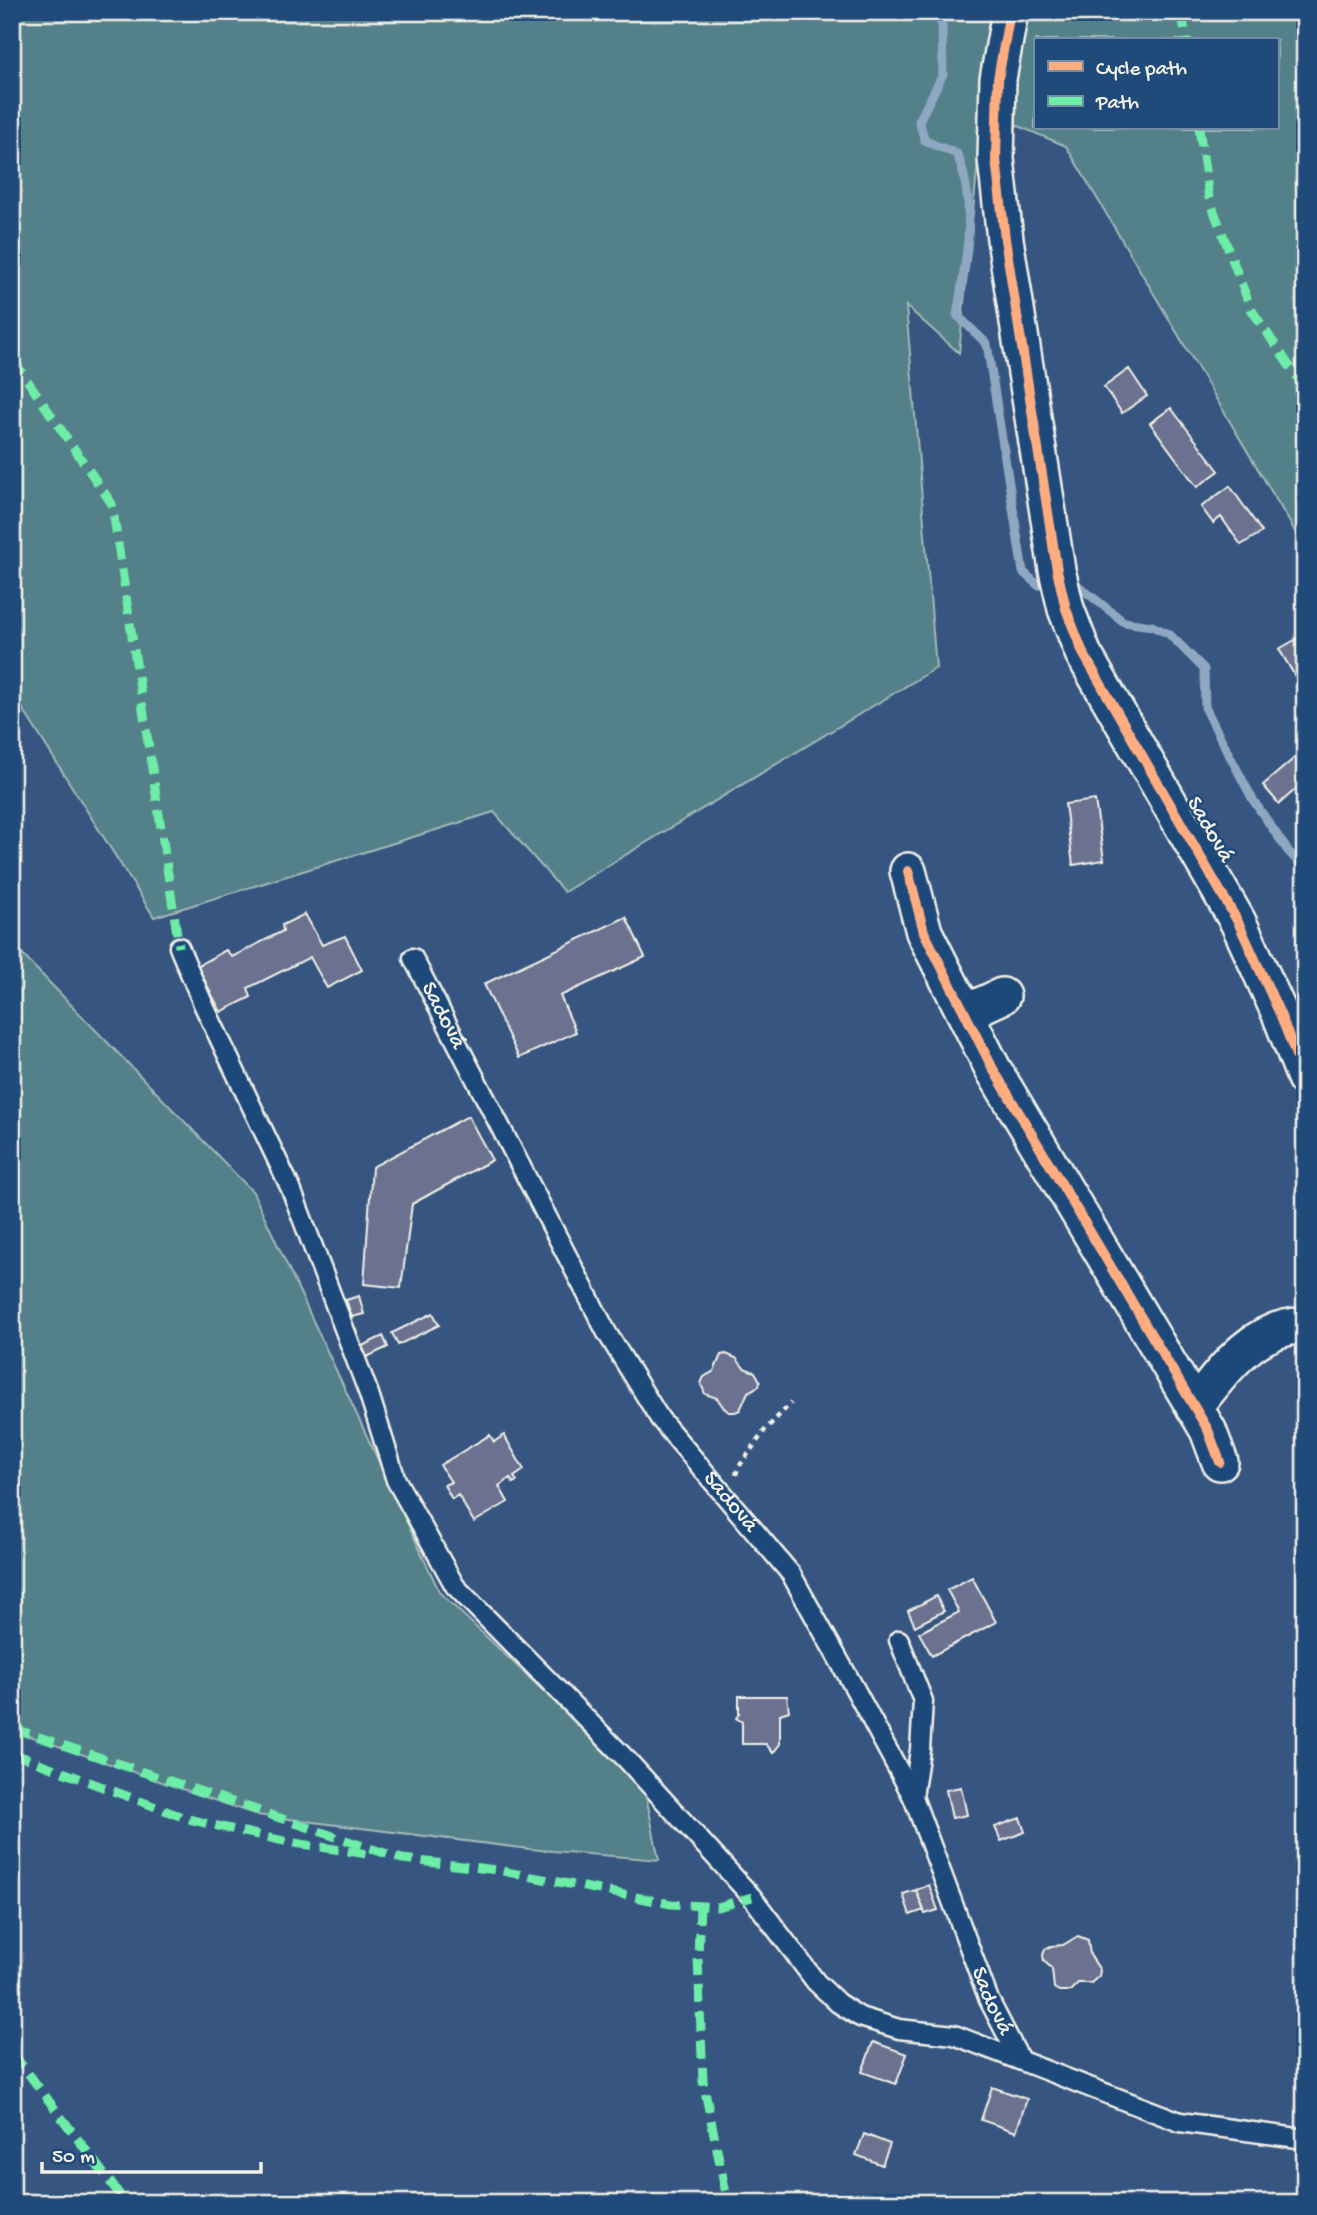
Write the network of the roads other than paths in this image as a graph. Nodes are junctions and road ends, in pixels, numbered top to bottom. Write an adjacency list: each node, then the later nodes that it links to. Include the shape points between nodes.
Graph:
1 (1010, 12): 7 (street, Sadová, via 998,79 996,159 1066,609 1083,653 1238,922)
2 (908, 871): 6 (street, via 924,932)
3 (179, 947): 13 (lane, via 291,1189 369,1394 396,1480 455,1586 637,1771 752,1897 816,1982 838,2003 860,2017 900,2029 954,2035)
4 (413, 958): 12 (lane, Sadová, via 607,1333 660,1419 791,1574)
5 (1002, 996): 6 (street)
6 (965, 1013): 9 (street, via 993,1069)
7 (1305, 1078)
8 (1305, 1325): 9 (street, via 1290,1325 1258,1340 1232,1361)
9 (1194, 1408): 10 (street)
10 (1220, 1462)
11 (898, 1640): 12 (lane, via 923,1701)
12 (914, 1797): 13 (lane, Sadová, via 989,2000)
13 (1020, 2060): 14 (lane, via 1180,2122)
14 (1305, 2138)

